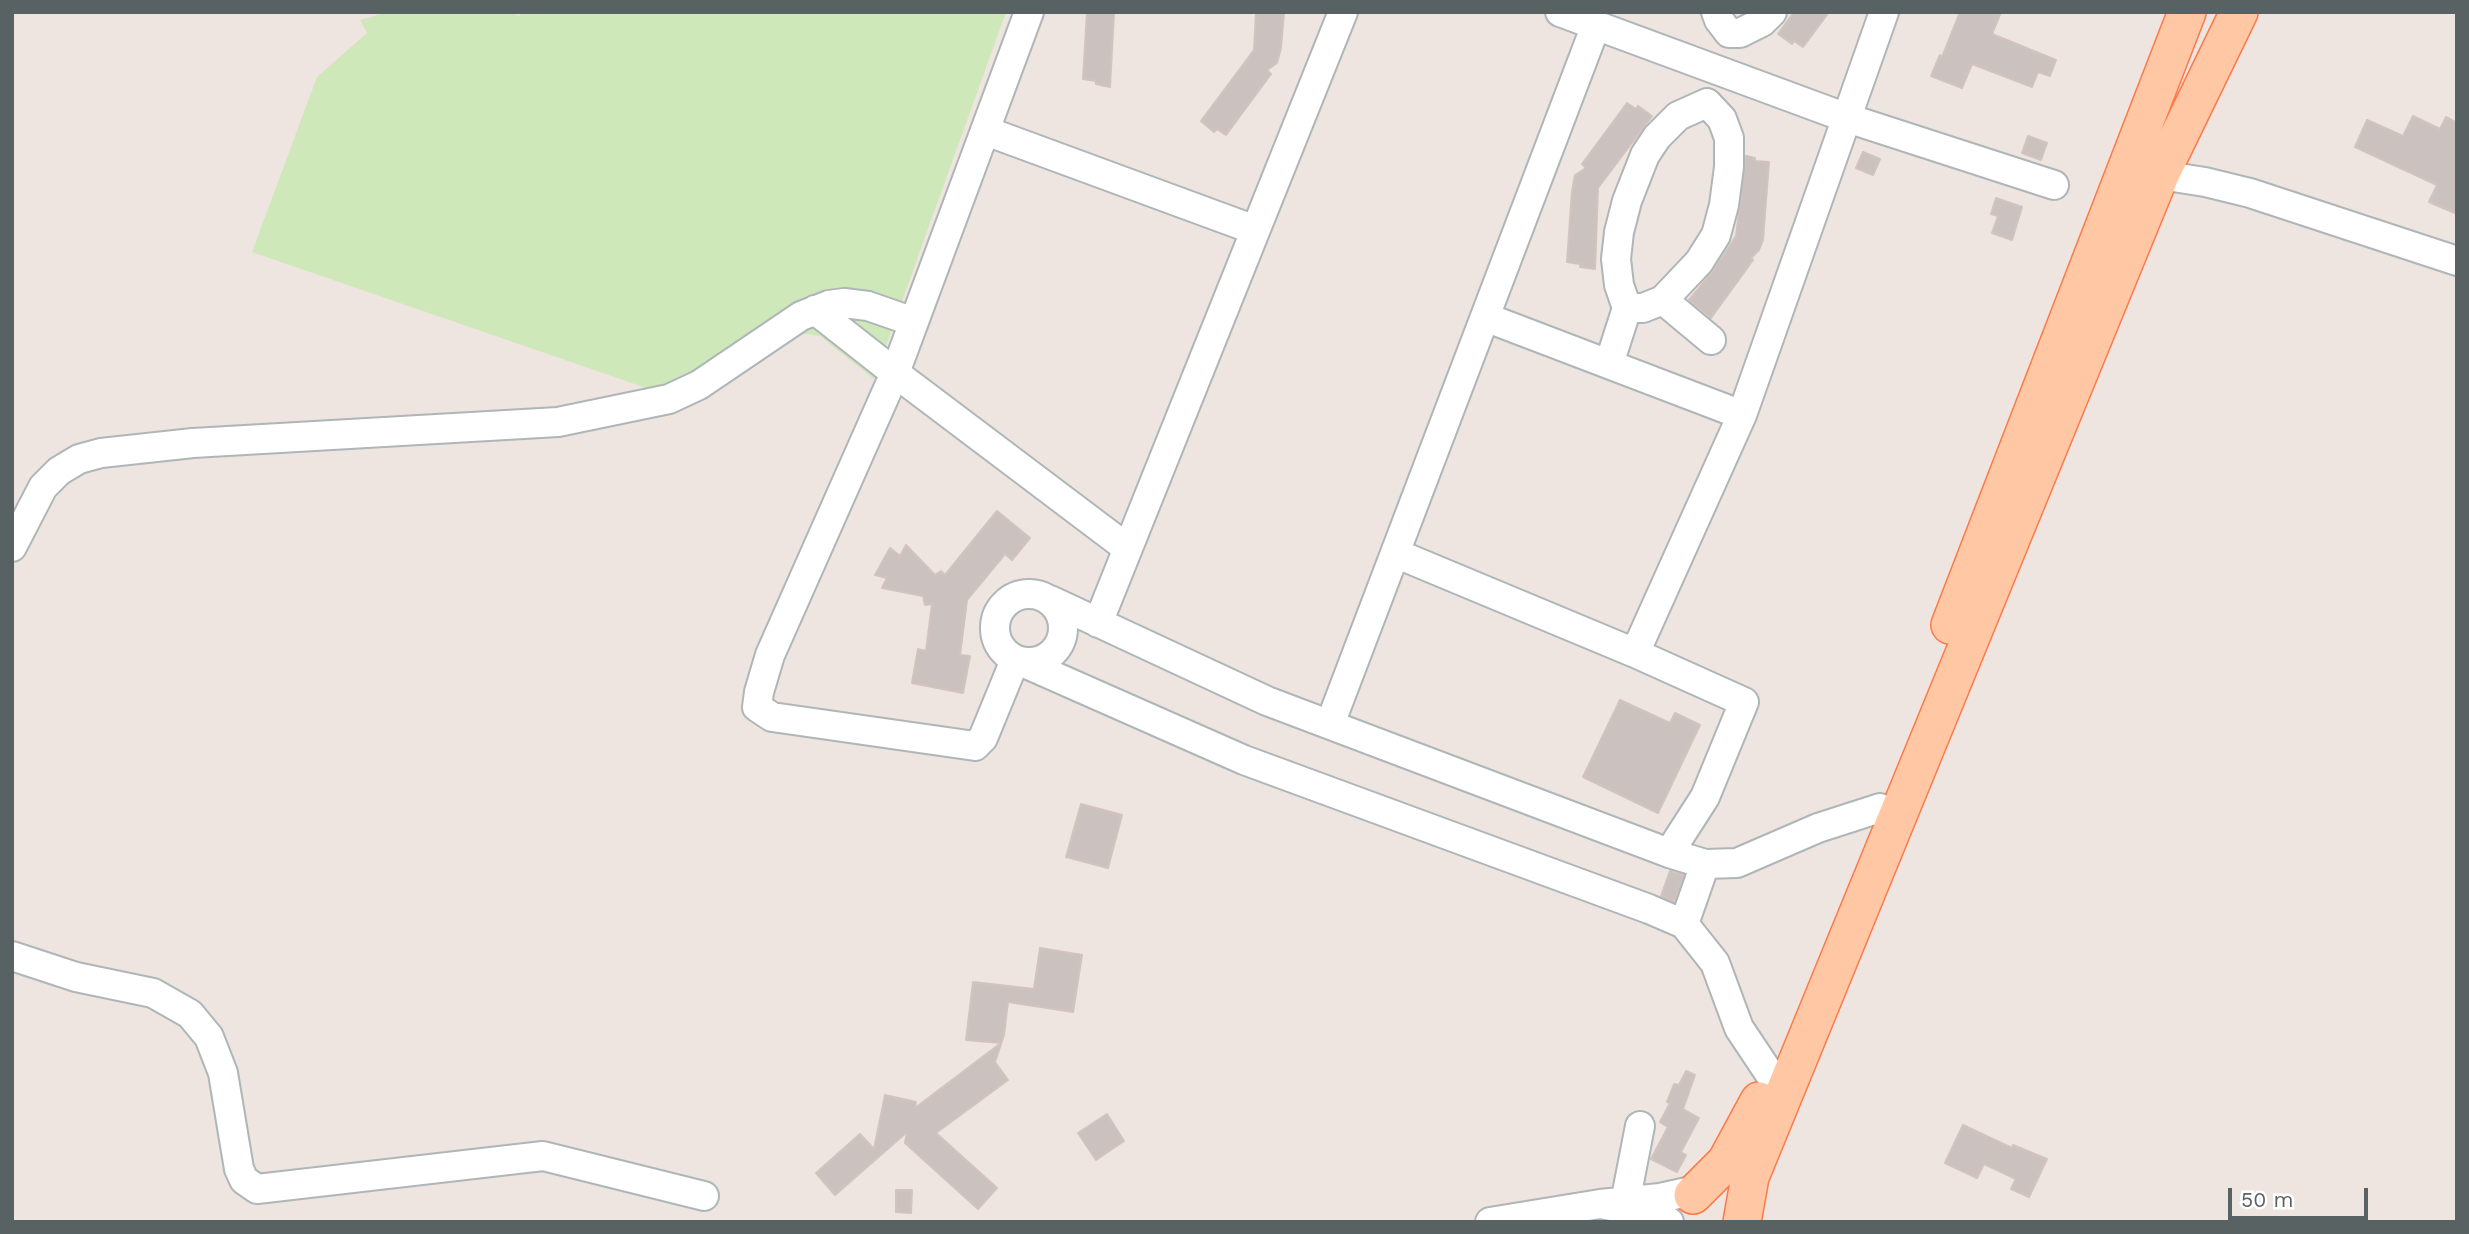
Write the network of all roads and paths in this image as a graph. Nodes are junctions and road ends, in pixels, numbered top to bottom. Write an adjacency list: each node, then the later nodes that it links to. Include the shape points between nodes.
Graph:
1 (1029, 12): 15 (street)
2 (1343, 12): 19 (street)
3 (1560, 12): 11 (street)
4 (1772, 12): 10 (street, via 1740,33)
5 (1884, 12): 14 (street)
6 (2187, 12): 17 (main road)
7 (2205, 12): 17 (main road, via 2152,130)
8 (2219, 12): 16 (main road, via 2176,114)
9 (2239, 12): 16 (main road)
10 (1723, 23): 12 (street)
11 (1596, 25): 12 (street); 24 (street)
12 (1717, 70): 13 (street); 14 (street)
13 (1707, 103): 21 (street, via 1723,119 1729,138 1724,205 1716,235 1699,262); 22 (street, via 1678,116 1657,136 1631,190 1616,259)
14 (1847, 118): 18 (street); 29 (street)
15 (986, 131): 19 (street); 25 (street)
16 (2160, 175): 20 (street, via 2250,193); 48 (main road, via 1750,1177)
17 (2122, 176): 38 (main road)
18 (2054, 185)
19 (1255, 230): 31 (street)
20 (2457, 261)
21 (1663, 300): 22 (street); 26 (street)
22 (1627, 308): 27 (street)
23 (815, 310): 25 (street, via 844,303); 28 (street); 30 (street, via 699,385 669,399 558,422 194,443 79,459 43,487)
24 (1485, 317): 27 (street); 32 (street)
25 (914, 322): 28 (street)
26 (1711, 340)
27 (1609, 364): 29 (street)
28 (895, 373): 31 (street); 36 (street, via 770,655 757,707 772,717 975,746 983,738)
29 (1742, 415): 35 (street)
30 (12, 547)
31 (1128, 548): 34 (street)
32 (1395, 553): 35 (street); 37 (street)
33 (1050, 600): 34 (street); 36 (street, via 1062,620 1060,642 1044,659); 36 (street, via 1019,594 1002,606 994,626 996,637 1000,647)
34 (1098, 622): 37 (street, via 1267,701)
35 (1635, 653): 39 (street, via 1744,702 1705,797)
36 (1018, 661): 41 (street, via 1244,760)
37 (1330, 724): 39 (street)
38 (1880, 808): 40 (street, via 1818,828 1737,863); 43 (main road)
39 (1669, 853): 40 (street)
40 (1705, 864): 41 (street)
41 (1684, 924): 43 (street, via 1714,963 1739,1028)
42 (12, 956): 45 (street, via 76,977 153,993 190,1014 209,1037 223,1073 239,1169 244,1180 257,1189 543,1156)
43 (1770, 1076): 46 (main road, via 1726,1162)
44 (1640, 1126): 47 (street)
45 (704, 1196)
46 (1694, 1199): 47 (street, via 1673,1196); 48 (main road, via 1719,1185 1728,1188 1736,1194)
47 (1616, 1205): 49 (street); 50 (street)
48 (1743, 1216)
49 (1490, 1222)
50 (1669, 1222)

